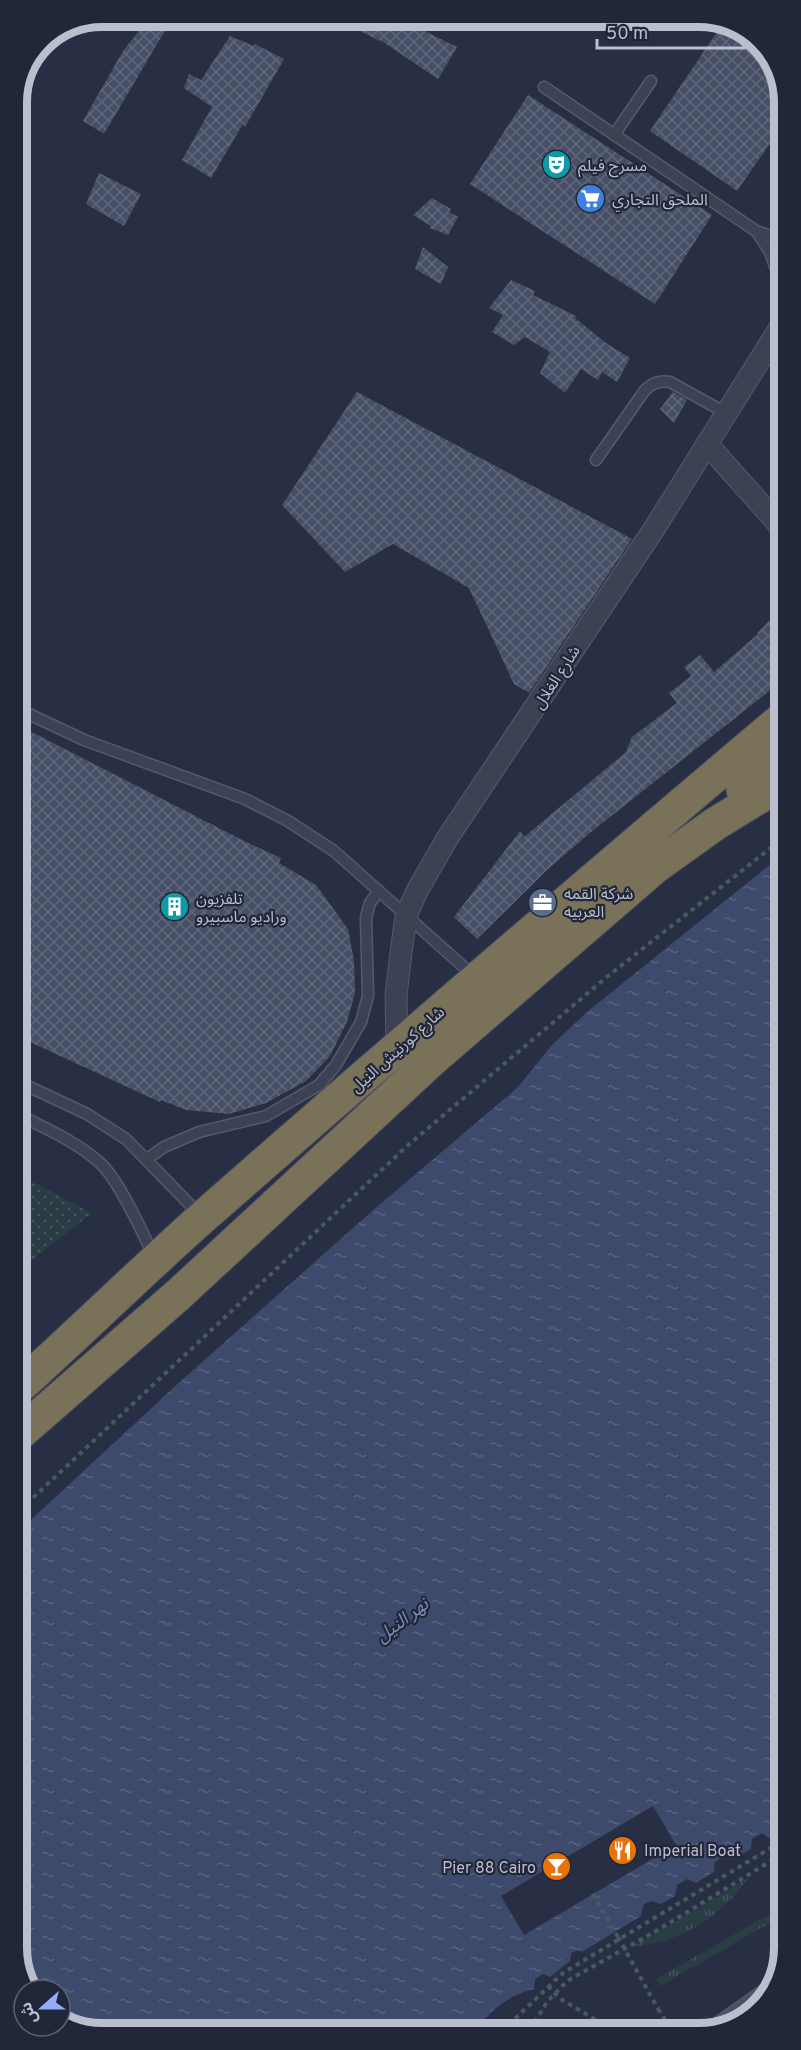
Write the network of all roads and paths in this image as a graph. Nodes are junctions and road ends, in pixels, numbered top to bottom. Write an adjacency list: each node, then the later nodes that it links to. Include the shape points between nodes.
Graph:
1 (651, 81): 3 (lane)
2 (544, 87): 3 (lane)
3 (614, 135): 4 (lane)
4 (756, 231): 5 (lane); 6 (lane)
5 (774, 237)
6 (774, 264)
7 (772, 348): 8 (street, شارع الغلال)
8 (726, 413): 9 (street, شارع الغلال); 10 (lane, via 670,382 651,384)
9 (706, 444): 11 (street); 19 (street, شارع الغلال, via 654,529 448,837)
10 (596, 460)
11 (774, 519)
12 (27, 713): 18 (lane, via 84,740 245,799 334,850)
13 (774, 725): 20 (highway, شارع كورنيش النيل)
14 (774, 763): 16 (highway, via 746,787)
15 (774, 788): 16 (highway, شارع كورنيش النيل)
16 (715, 824): 28 (highway, شارع كورنيش النيل, via 655,867 544,962)
17 (774, 845): 29 (path, via 608,976 406,1146)
18 (379, 891): 19 (lane); 24 (lane, via 366,917 368,996 361,1022 345,1052 319,1085 266,1116 199,1132)
19 (406, 916): 20 (lane); 21 (street, شارع الغلال, via 396,996)
20 (477, 978): 21 (highway, شارع كورنيش النيل)
21 (397, 1050): 25 (highway, شارع كورنيش النيل)
22 (27, 1086): 24 (lane, via 87,1114 126,1139)
23 (27, 1119): 26 (lane, via 68,1138 101,1163)
24 (147, 1159): 25 (lane)
25 (202, 1218): 26 (highway, شارع كورنيش النيل)
26 (155, 1260): 27 (highway, شارع كورنيش النيل)
27 (27, 1379)
28 (27, 1427)
29 (27, 1503)
30 (774, 1846): 33 (path, via 579,1962)
31 (774, 1859): 34 (path, via 581,1972)
32 (593, 1894): 38 (path, bridge)
33 (548, 1986): 34 (path); 35 (path)
34 (554, 1994): 36 (path); 37 (path)
35 (510, 2023)
36 (534, 2023)
37 (602, 2023)
38 (667, 2023)

